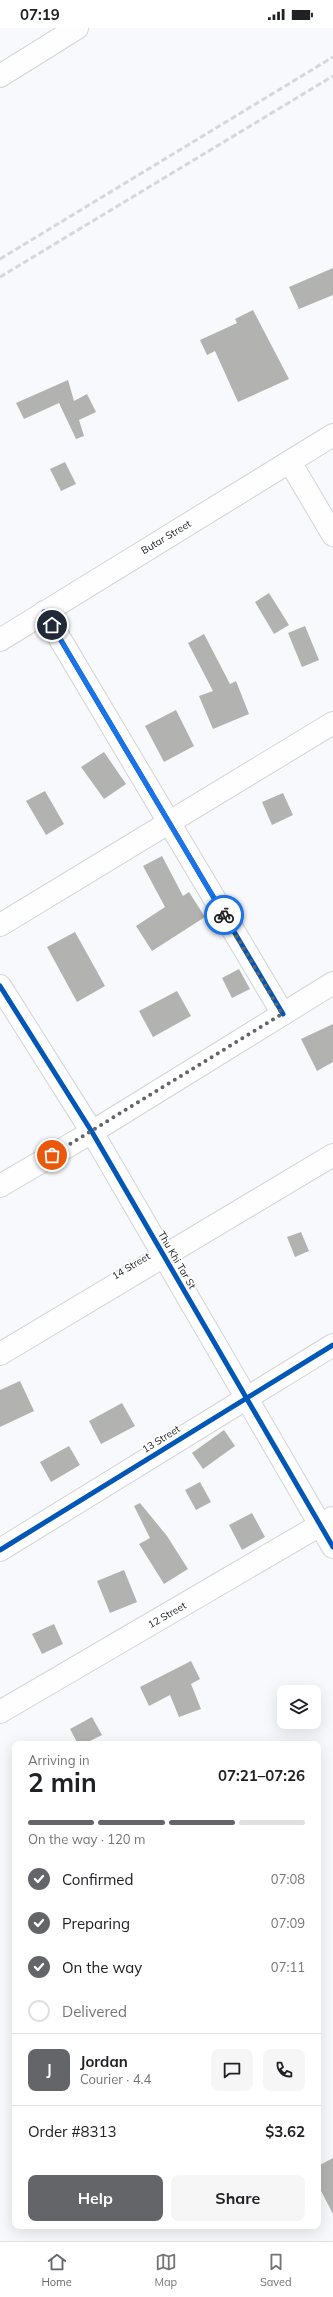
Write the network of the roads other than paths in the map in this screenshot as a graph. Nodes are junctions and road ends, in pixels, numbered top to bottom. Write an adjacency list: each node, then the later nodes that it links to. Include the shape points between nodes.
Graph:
1 (77, 28): 2 (street)
2 (0, 76)
3 (333, 435): 4 (street, Butar Street)
4 (290, 462): 5 (street); 6 (street, Butar Street)
5 (333, 535)
6 (44, 612): 7 (street, Butar Street); 9 (street)
7 (0, 640)
8 (333, 723): 9 (street)
9 (169, 822): 10 (street); 13 (street)
10 (0, 925)
11 (333, 983): 13 (street)
12 (0, 986): 14 (street, Thu Khi Tar St)
13 (282, 1014): 14 (street)
14 (92, 1132): 16 (street); 17 (street, Thu Khi Tar St)
15 (333, 1155): 17 (street, 14 Street)
16 (0, 1186)
17 (164, 1257): 19 (street, 14 Street); 20 (street, Thu Khi Tar St)
18 (333, 1345): 20 (street, 13 Street)
19 (0, 1354)
20 (246, 1397): 21 (street, Thu Khi Tar St); 23 (street, 13 Street)
21 (327, 1521): 22 (street, Thu Khi Tar St); 24 (street, 12 Street)
22 (333, 1547)
23 (0, 1550)
24 (0, 1712)

